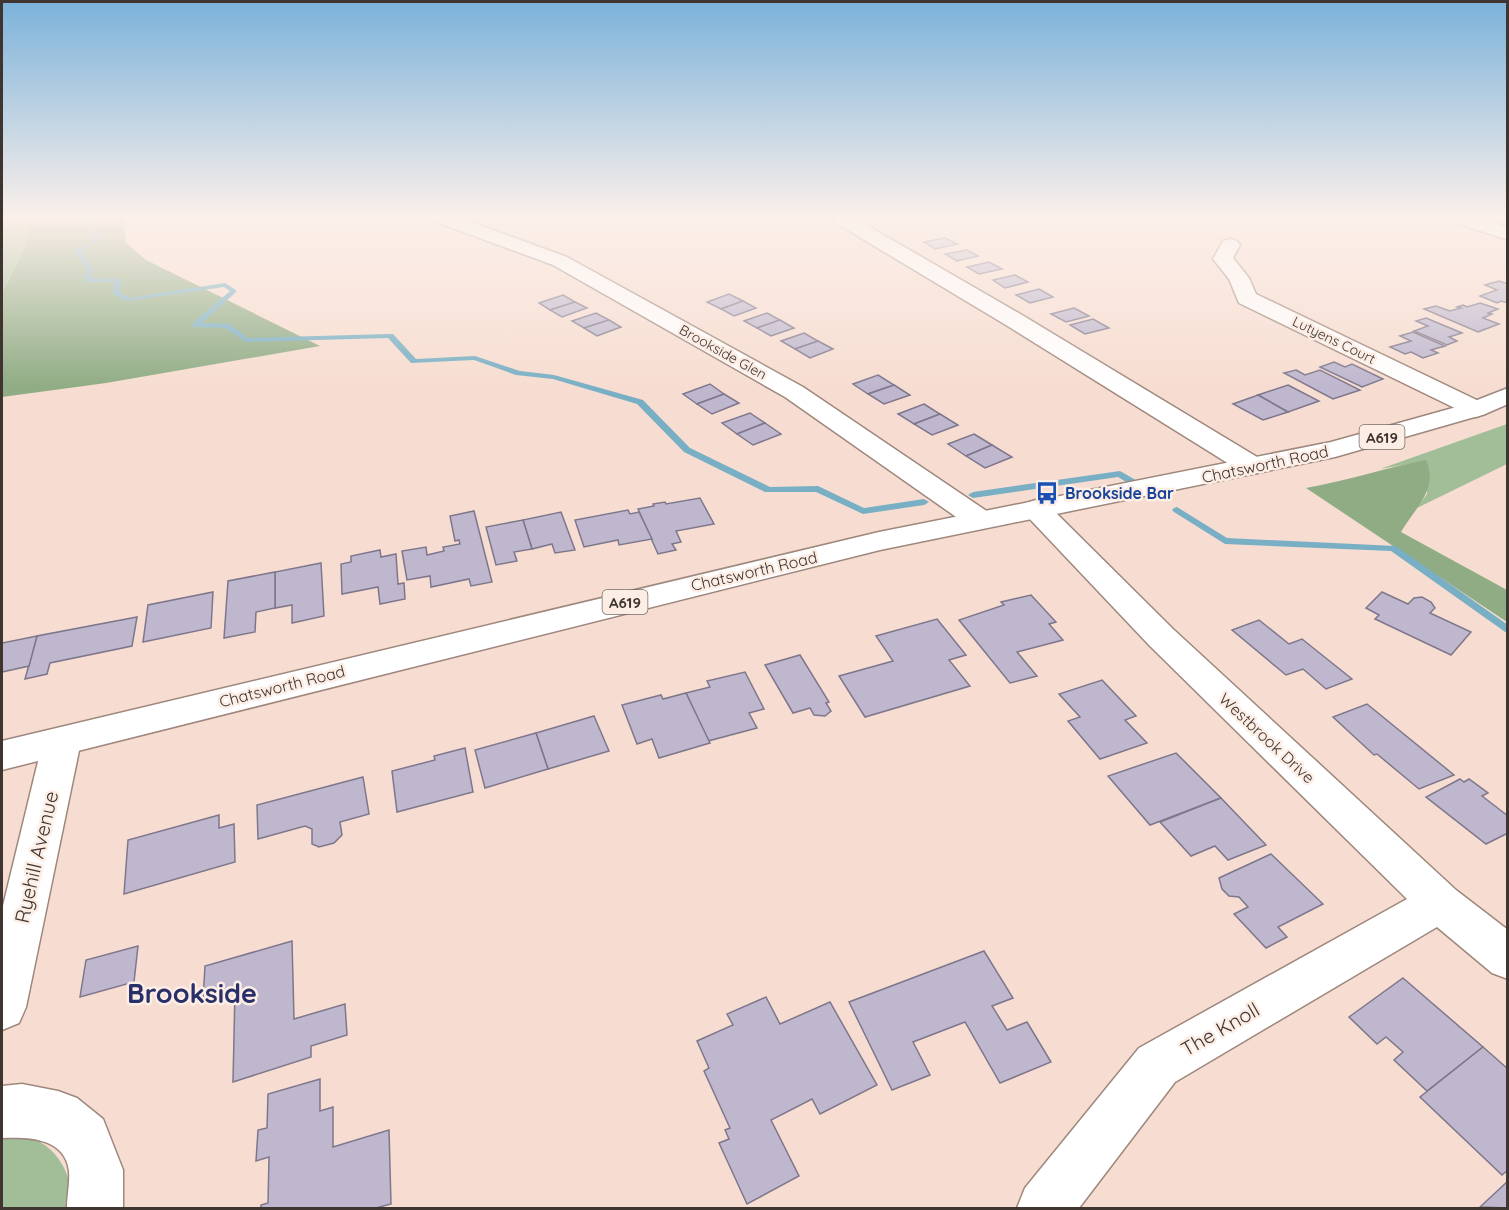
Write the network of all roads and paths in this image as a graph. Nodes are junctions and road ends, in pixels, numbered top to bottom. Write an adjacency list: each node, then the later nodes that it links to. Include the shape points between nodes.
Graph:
1 (586, 275): 8 (main road, Brookside Glen, via 794,392)
2 (939, 275): 6 (main road)
3 (1237, 275): 5 (main road, Lutyens Court, via 1248,298)
4 (1508, 395): 5 (main road, Chatsworth Road / A619)
5 (1476, 408): 6 (main road, Chatsworth Road / A619, via 1335,449)
6 (1252, 466): 7 (main road, Chatsworth Road / A619)
7 (1036, 509): 8 (main road, Chatsworth Road / A619); 11 (main road, Westbrook Drive, via 1161,637)
8 (980, 520): 9 (main road, Chatsworth Road / A619, via 680,588)
9 (62, 741): 10 (main road, Chatsworth Road / A619); 13 (main road, Ryehill Avenue)
10 (2, 756)
11 (1440, 903): 12 (main road, Westbrook Drive); 16 (main road, The Knoll, via 1157,1065)
12 (1508, 958)
13 (2, 1007)
14 (2, 1112): 15 (main road, via 22,1110 58,1117 84,1138 96,1170)
15 (95, 1209)
16 (1045, 1209)

